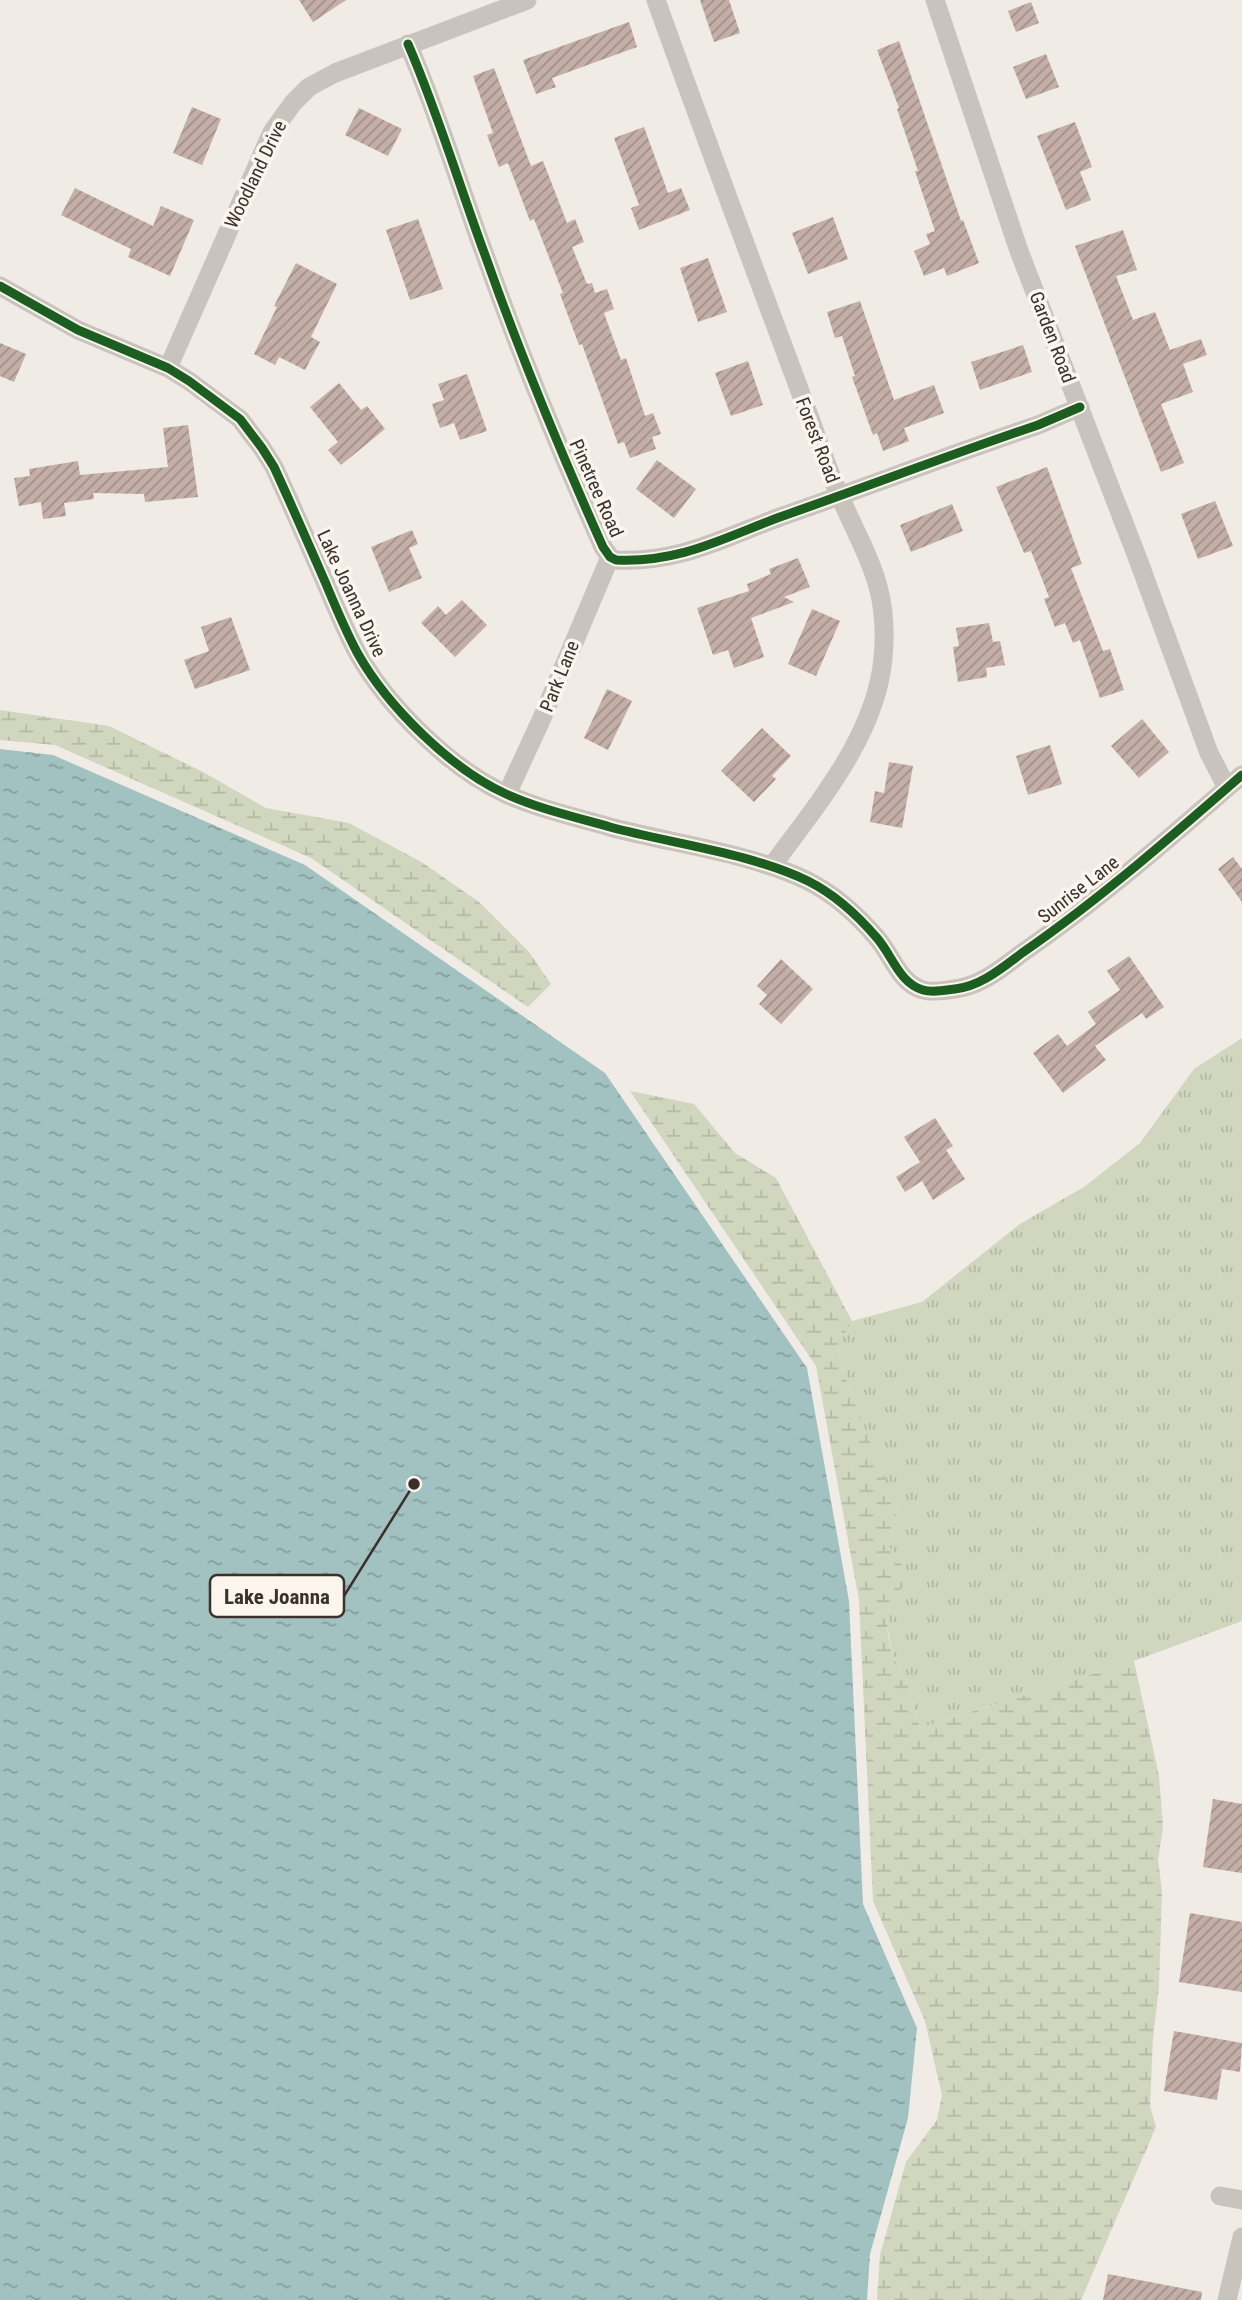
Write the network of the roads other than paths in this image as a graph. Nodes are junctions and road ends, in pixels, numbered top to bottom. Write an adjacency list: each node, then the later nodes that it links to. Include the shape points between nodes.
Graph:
1 (527, 0): 4 (street, Woodland Drive)
2 (656, 0): 8 (street, Forest Road)
3 (935, 0): 7 (street, Garden Road, via 1019,251)
4 (408, 44): 6 (street, Woodland Drive, via 335,73 309,87 293,103 252,173); 9 (street, Pinetree Road, via 560,452)
5 (0, 286): 6 (street, Lake Joanna Drive, via 78,330)
6 (168, 368): 11 (street, Lake Joanna Drive, via 240,419 262,448 359,656 385,692 454,761)
7 (1080, 407): 8 (street, Pinetree Road); 10 (street, Garden Road, via 1209,752)
8 (839, 496): 9 (street, Pinetree Road, via 709,546 633,561); 12 (street, Forest Road, via 882,596 883,660 864,728)
9 (610, 557): 11 (street, Park Lane)
10 (1235, 781): 13 (street, Sunrise Lane, via 1061,926 985,980 958,989)
11 (507, 794): 12 (street, Lake Joanna Drive, via 647,837)
12 (772, 866): 13 (street, Lake Joanna Drive, via 811,883 841,904 877,937 897,970)
13 (918, 987)
14 (1220, 2196): 15 (street)
15 (1242, 2200)
16 (1242, 2237): 17 (street)
17 (1227, 2300)

